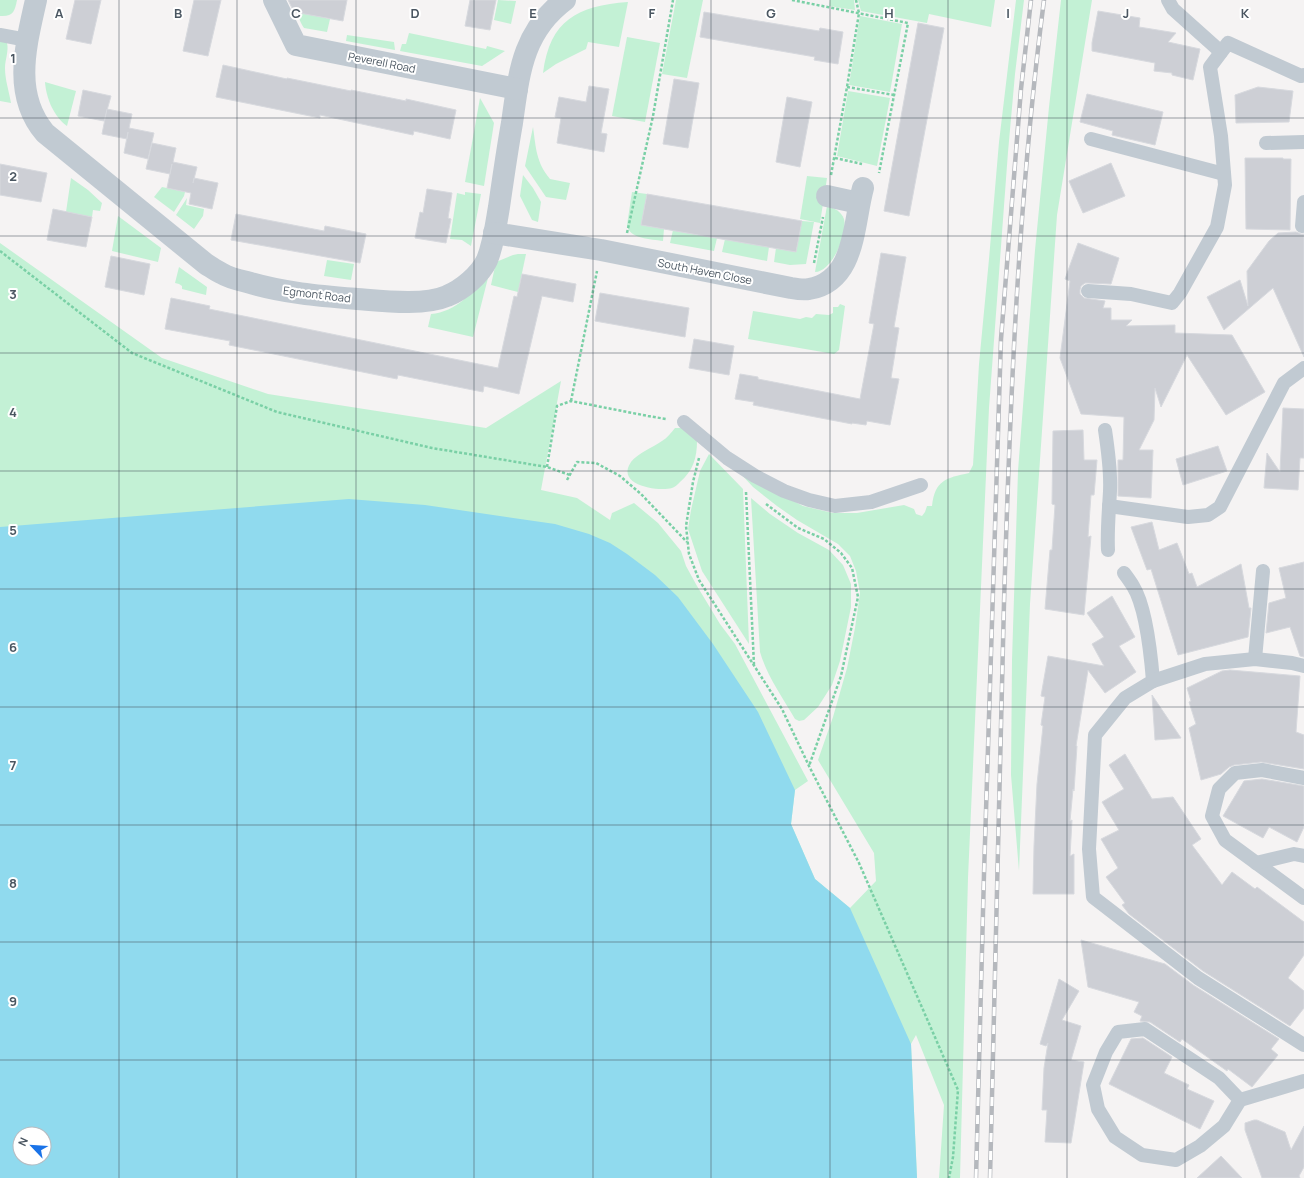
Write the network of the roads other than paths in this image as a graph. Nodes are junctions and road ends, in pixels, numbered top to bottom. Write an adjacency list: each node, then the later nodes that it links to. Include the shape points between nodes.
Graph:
1 (36, 0): 6 (street, Egmont Road)
2 (274, 0): 9 (street, Peverell Road, via 296,45)
3 (565, 0): 9 (street, Egmont Road, via 546,16 536,29 525,52)
4 (1168, 0): 7 (lane, via 1173,9)
5 (0, 35): 6 (lane)
6 (27, 40): 17 (street, Egmont Road, via 27,97 31,113 38,125 206,264 234,279 284,291 319,295 398,302 434,300 460,289 479,271 486,260)
7 (1222, 52): 8 (lane, via 1228,43 1301,76); 13 (lane, via 1210,67)
8 (1304, 75)
9 (517, 89): 17 (street, Egmont Road)
10 (1091, 139): 13 (lane)
11 (1304, 142): 12 (lane)
12 (1266, 143)
13 (1224, 174): 18 (lane, via 1225,185 1217,227 1172,303 1131,294)
14 (827, 196): 17 (street, South Haven Close, via 861,196 854,234 849,255 841,270 829,281 808,289 791,288 601,250)
15 (1304, 202): 16 (lane)
16 (1302, 226)
17 (494, 233)
18 (1088, 292)
19 (1304, 368): 23 (lane, via 1284,383 1220,507 1208,515 1188,517)
20 (684, 422): 22 (lane, via 727,458 755,476 809,500 835,506 871,502)
21 (1105, 430): 23 (lane, via 1109,454)
22 (921, 485)
23 (1109, 506): 24 (lane)
24 (1108, 550)
25 (1263, 572): 27 (lane)
26 (1124, 573): 29 (lane, via 1134,587 1141,607 1151,656)
27 (1255, 659): 28 (lane); 29 (lane, via 1205,664)
28 (1304, 666)
29 (1153, 681): 34 (lane, via 1125,698 1095,735 1089,849 1093,897 1198,978)
30 (1304, 778): 32 (lane, via 1262,770 1235,773 1219,789 1212,816 1226,840)
31 (1304, 856): 32 (lane, via 1294,854)
32 (1256, 862): 33 (lane)
33 (1304, 898)
34 (1304, 1044)
35 (1304, 1081): 36 (lane)
36 (1240, 1100): 36 (lane, via 1224,1126 1200,1146 1176,1160 1142,1155 1115,1137 1098,1109 1093,1086 1106,1052 1118,1032 1145,1029 1219,1078)

